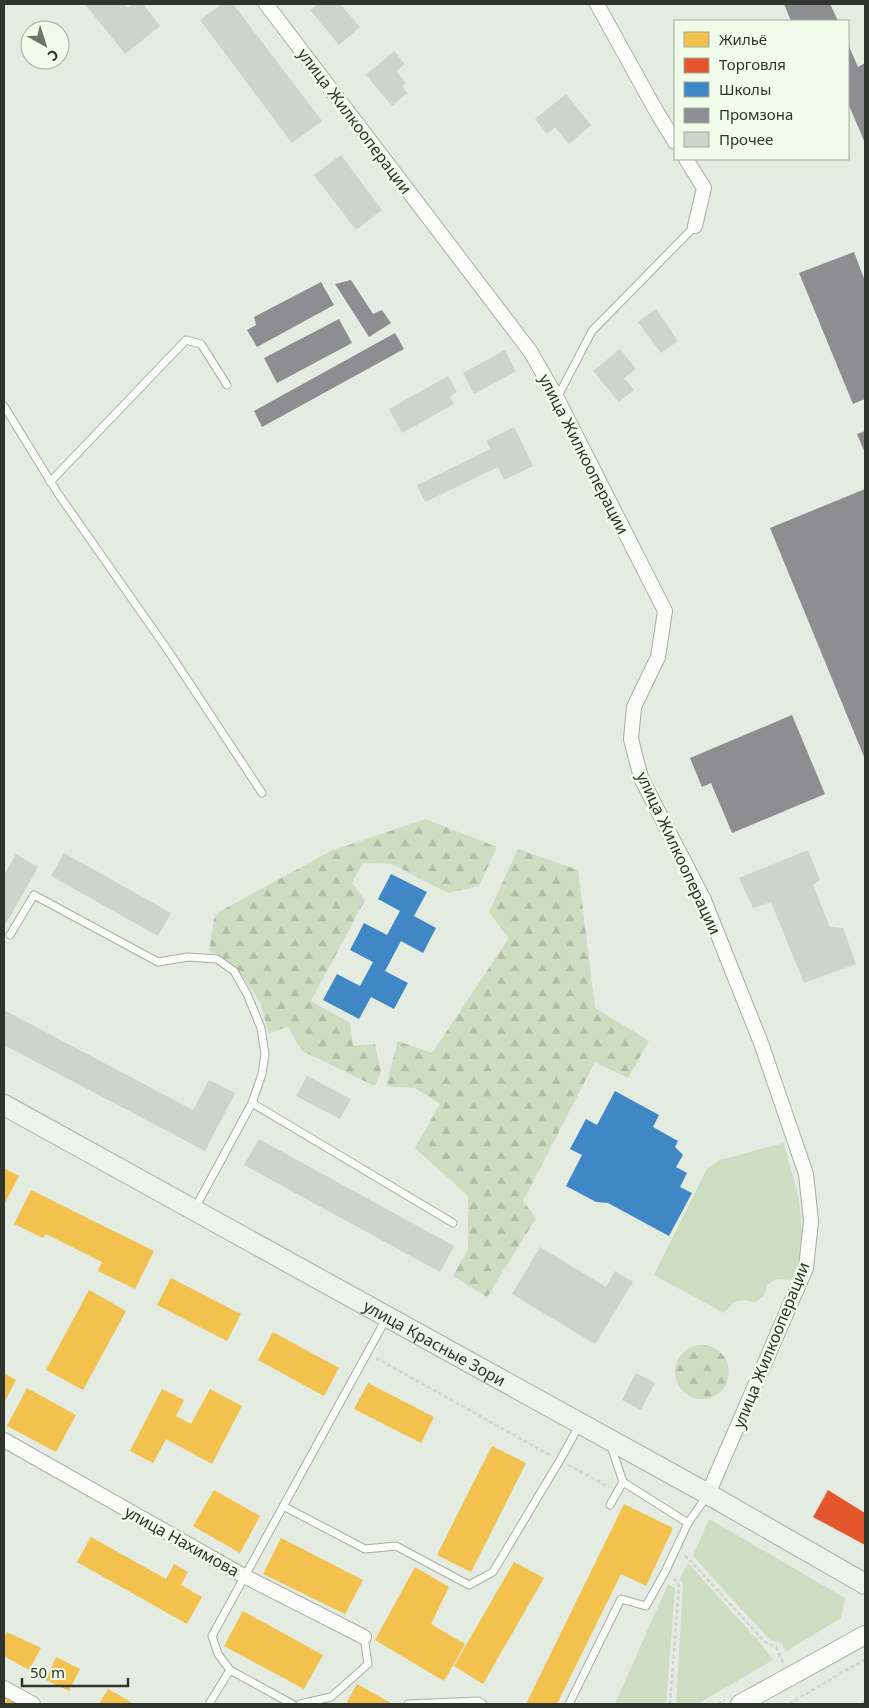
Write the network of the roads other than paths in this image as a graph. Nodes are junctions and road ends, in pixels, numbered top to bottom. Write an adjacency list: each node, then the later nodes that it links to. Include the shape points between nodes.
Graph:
1 (266, 4): 7 (street, улица Жилкооперации, via 530,350)
2 (597, 4): 3 (street)
3 (674, 140)
4 (687, 160): 5 (street, via 704,188)
5 (695, 226): 7 (lane, via 592,331)
6 (227, 385): 9 (lane, via 201,344 186,340)
7 (558, 398): 21 (street, улица Жилкооперации, via 665,611 658,657 634,707 631,739 641,778 704,900 762,1043 806,1174 811,1221 806,1268)
8 (4, 406): 9 (lane)
9 (50, 482): 10 (lane)
10 (262, 793)
11 (10, 935): 12 (lane, via 34,895 158,962 188,957 217,959 234,971 261,1028 265,1054)
12 (252, 1103): 14 (lane); 15 (lane)
13 (4, 1105): 14 (main road, улица Красные Зори)
14 (194, 1210): 16 (main road, улица Красные Зори)
15 (453, 1223)
16 (387, 1317): 17 (main road, улица Красные Зори); 23 (lane)
17 (580, 1424): 19 (main road, улица Красные Зори); 23 (lane, via 493,1572 468,1585 396,1546 365,1548)
18 (4, 1440): 25 (street, улица Нахимова)
19 (610, 1440): 20 (lane); 21 (main road, улица Красные Зори)
20 (623, 1482): 22 (lane); 24 (lane)
21 (708, 1494): 24 (lane); 26 (main road, улица Красные Зори)
22 (610, 1505)
23 (283, 1506): 25 (lane)
24 (688, 1522): 37 (lane, via 646,1606 620,1599)
25 (244, 1576): 28 (street, улица Нахимова); 29 (lane, via 212,1636 218,1654)
26 (865, 1584)
27 (863, 1634): 38 (street)
28 (364, 1637): 34 (lane, via 368,1664 331,1697)
29 (230, 1670): 32 (lane); 33 (lane)
30 (4, 1688): 31 (street)
31 (33, 1704)
32 (209, 1704)
33 (292, 1704)
34 (300, 1704)
35 (408, 1704): 36 (lane, via 478,1701)
36 (483, 1704)
37 (568, 1704)
38 (740, 1704)

